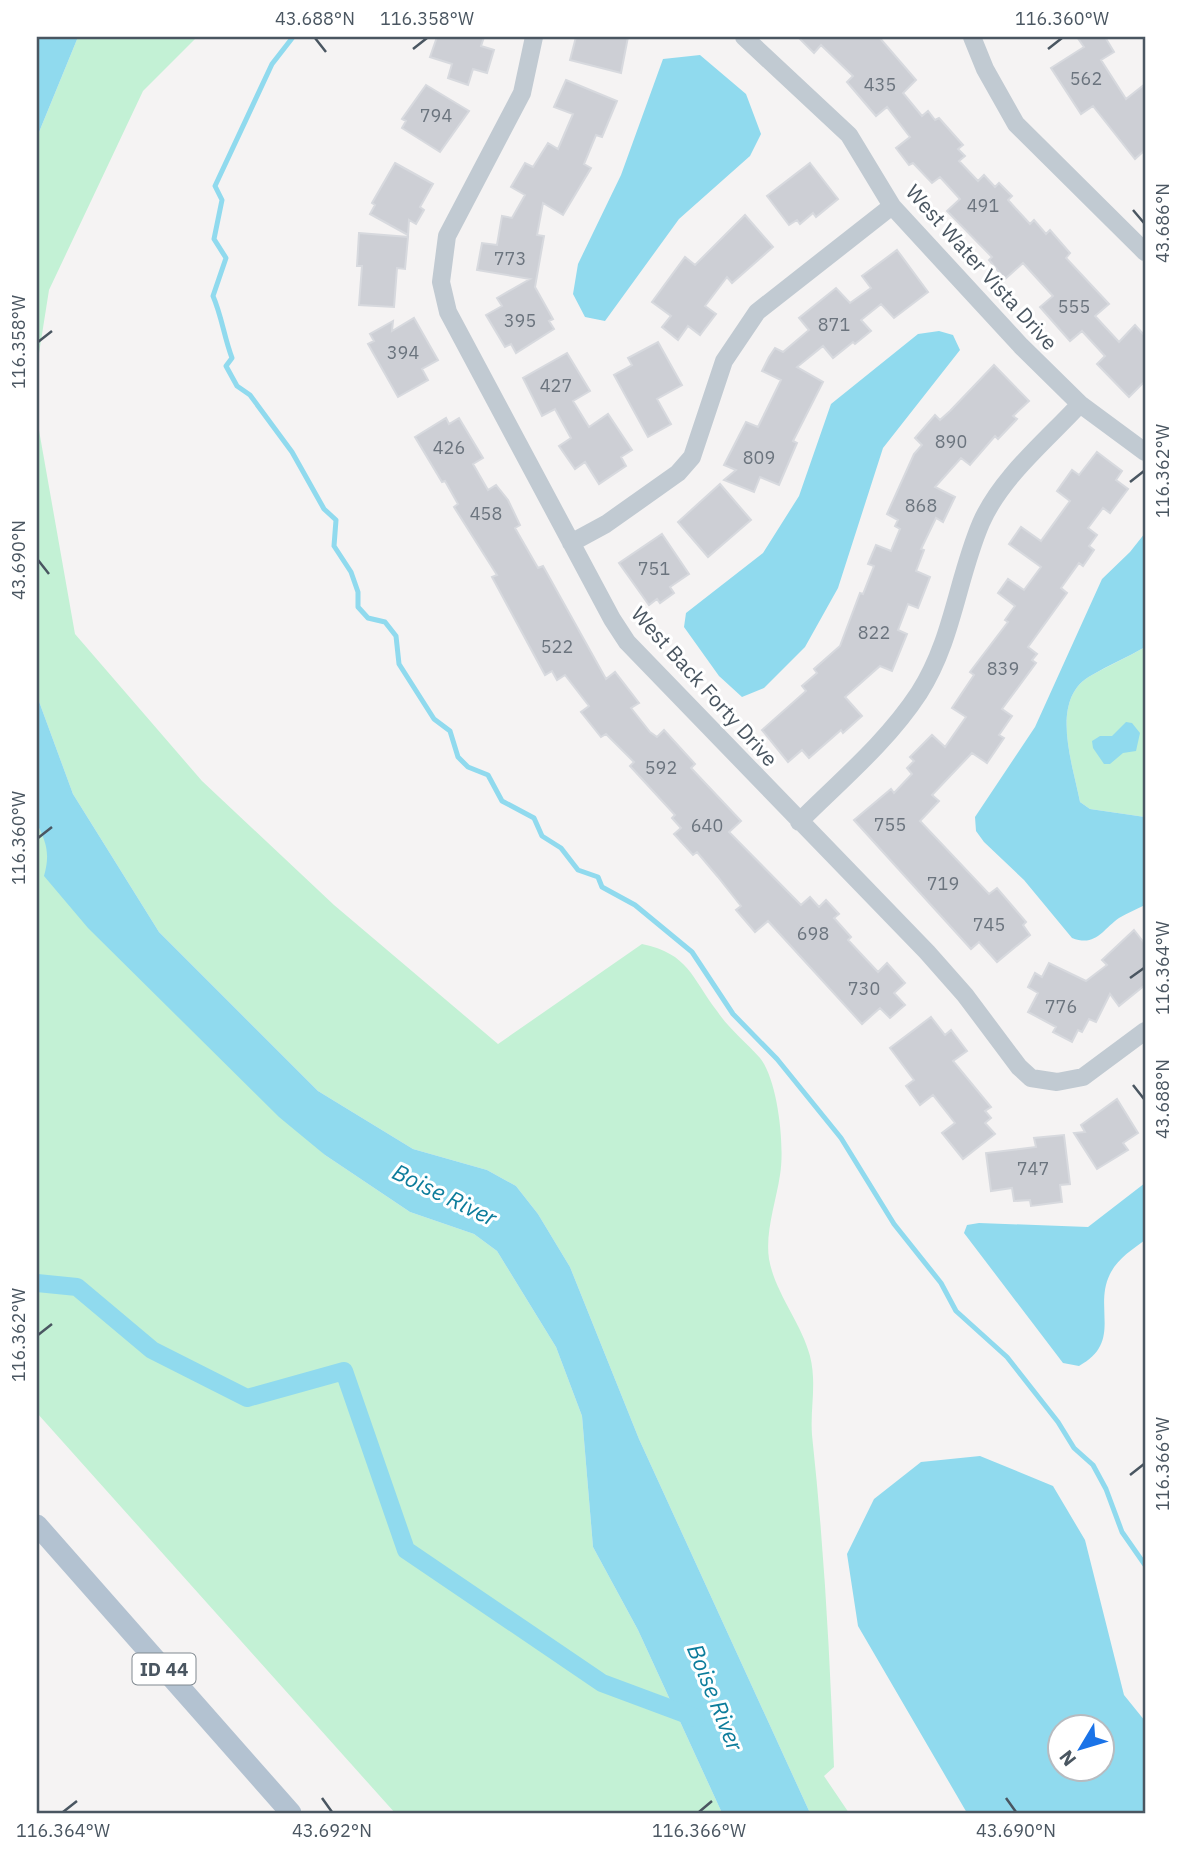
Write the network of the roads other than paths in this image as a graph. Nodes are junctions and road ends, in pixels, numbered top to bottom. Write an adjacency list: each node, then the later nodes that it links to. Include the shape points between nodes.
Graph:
1 (534, 37): 8 (street, West Back Forty Drive, via 522,93 447,236 441,282 448,312)
2 (744, 37): 4 (street, West Water Vista Drive, via 849,135)
3 (974, 41): 5 (street, via 1016,124)
4 (892, 205): 6 (street, West Water Vista Drive); 8 (street, via 778,293 737,337 719,373 692,457 678,473)
5 (1145, 252)
6 (1080, 404): 7 (street, West Water Vista Drive); 9 (street, via 998,495 982,522 950,630 919,692 897,724)
7 (1145, 452)
8 (571, 543): 9 (street, West Back Forty Drive, via 627,642)
9 (799, 822): 10 (street, West Back Forty Drive, via 927,952 1031,1078 1044,1082 1083,1077)
10 (1145, 1031)
11 (37, 1525): 12 (main road, ID 44)
12 (291, 1813)

